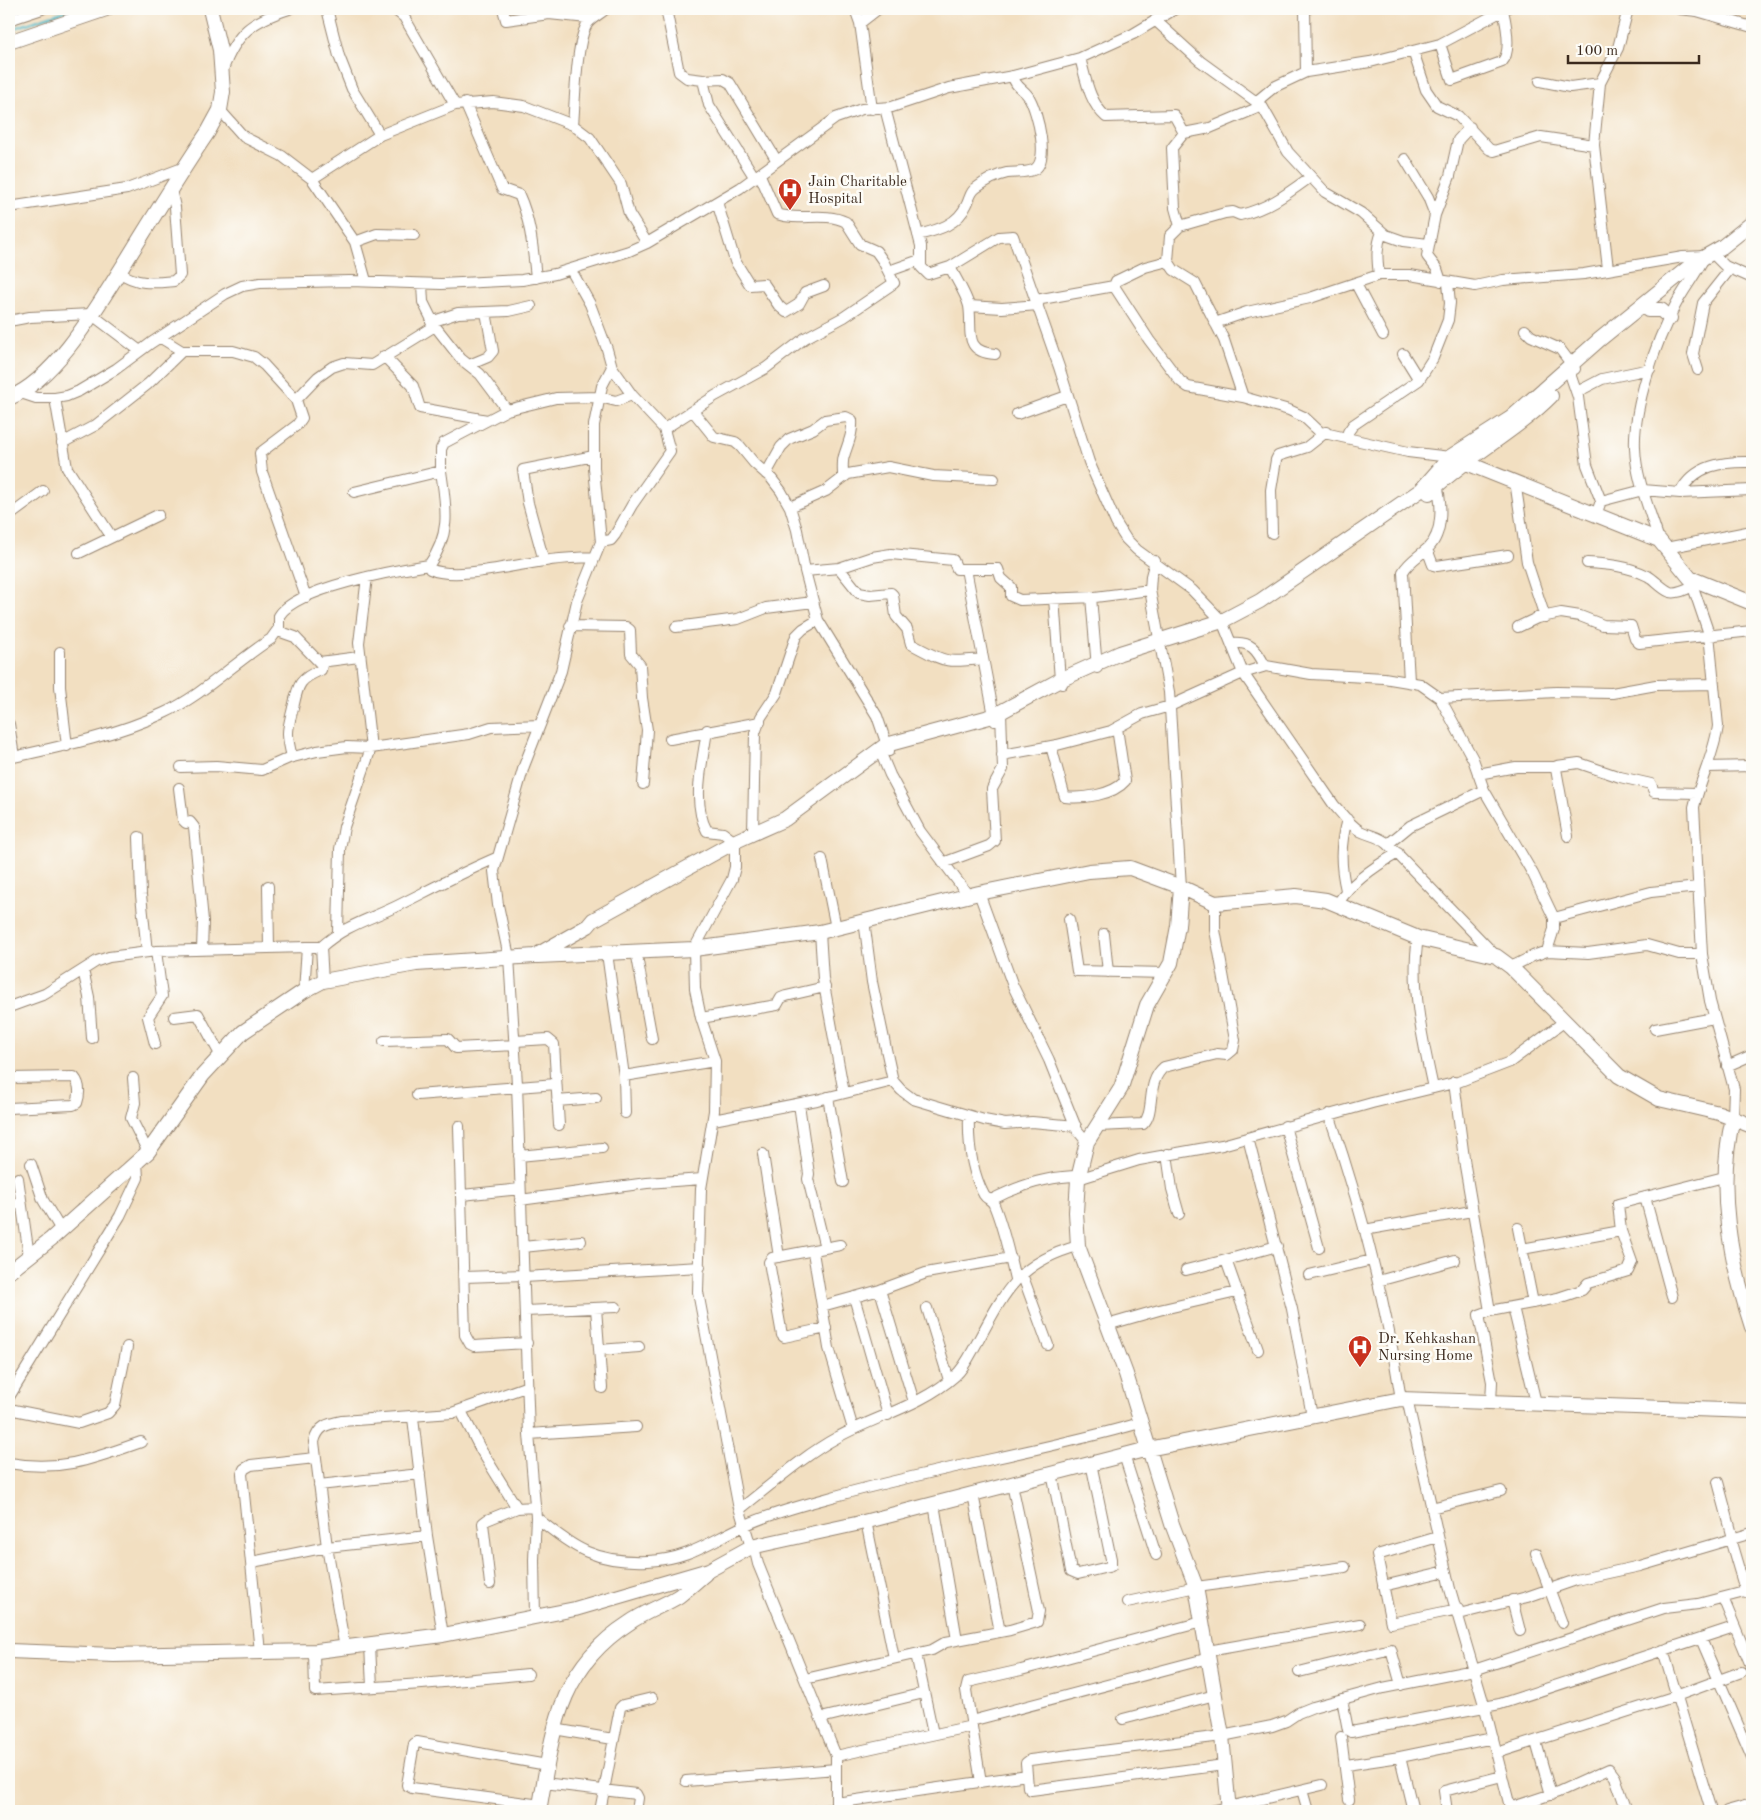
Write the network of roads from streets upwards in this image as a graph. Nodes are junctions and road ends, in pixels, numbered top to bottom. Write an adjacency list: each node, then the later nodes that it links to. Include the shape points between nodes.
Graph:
1 (42, 9): 21 (street)
2 (106, 9): 25 (street)
3 (210, 9): 29 (street)
4 (289, 9): 29 (street, via 271,15 241,35 232,46)
5 (327, 9): 43 (street, via 339,56 352,89)
6 (394, 9): 36 (street, via 404,17)
7 (503, 9): 20 (street, via 506,20 549,14)
8 (606, 9): 20 (street)
9 (666, 9): 32 (street, via 679,72 686,78)
10 (855, 9): 23 (street)
11 (878, 9): 23 (street)
12 (1175, 9): 22 (street)
13 (1305, 9): 30 (street)
14 (1504, 9): 26 (street); 26 (street, via 1508,31 1506,57 1502,62 1452,80)
15 (1613, 9): 16 (street)
16 (1628, 9): 17 (street); 34 (street, via 1618,48)
17 (1634, 9)
18 (1679, 9): 19 (street)
19 (1698, 10): 24 (street)
20 (588, 16): 40 (street, via 581,45)
21 (9, 20)
22 (1155, 20): 28 (street, via 1133,34); 35 (street, via 1200,61)
23 (860, 23): 38 (street)
24 (1752, 27)
25 (9, 42)
26 (1440, 44): 27 (street)
27 (1413, 51): 30 (street, via 1370,62); 41 (street, via 1424,84 1438,106 1452,112)
28 (1080, 58): 31 (street); 42 (street, via 1090,94 1106,117 1174,115)
29 (222, 70): 39 (street)
30 (1306, 72): 35 (street, via 1274,87)
31 (1013, 76): 37 (street, via 949,88); 59 (street, via 1017,88 1029,97 1035,109 1042,144 1040,165 1032,170 1000,175 976,188 962,215 955,221)
32 (703, 80): 46 (street, via 723,79 730,83); 48 (street, via 710,105)
33 (1540, 81): 34 (street, via 1570,87)
34 (1600, 83): 44 (street)
35 (1259, 103): 42 (street, via 1210,128); 49 (street, via 1285,148)
36 (460, 104): 40 (street, via 493,102 524,106); 43 (street); 73 (street, via 502,189 519,195 523,204 530,228)
37 (885, 108): 38 (street); 59 (street)
38 (872, 109): 46 (street, via 836,118)
39 (220, 110): 47 (street); 50 (street, via 244,137 282,156)
40 (573, 125): 61 (street, via 599,148 625,191 629,214)
41 (1470, 127): 44 (street, via 1494,151 1541,137); 54 (street, via 1458,140 1450,176)
42 (1184, 133): 56 (street, via 1172,148 1171,155 1175,208)
43 (380, 135): 50 (street)
44 (1594, 145): 67 (street)
45 (1405, 159): 54 (street)
46 (777, 161): 48 (street)
47 (185, 167): 51 (street); 53 (street, via 127,189)
48 (757, 176): 52 (street); 70 (street, via 777,214 792,218 824,216 846,222 860,244 876,251)
49 (1309, 178): 56 (street, via 1274,203 1259,209 1240,215 1225,213); 57 (street, via 1329,196 1361,213)
50 (312, 179): 60 (street)
51 (171, 190): 71 (street); 71 (street, via 175,207 178,278 139,283)
52 (717, 202): 61 (street); 79 (street, via 734,262 750,285 764,284 786,312 799,304 804,293)
53 (9, 207)
54 (1435, 214): 62 (street)
55 (1752, 223): 63 (street)
56 (1180, 226): 65 (street, via 1170,236)
57 (1382, 232): 62 (street, via 1403,241); 72 (street, via 1376,257)
58 (414, 235): 60 (street, via 377,234)
59 (918, 235): 64 (street)
60 (355, 242): 75 (street)
61 (647, 243): 69 (street)
62 (1428, 244): 76 (street, via 1427,256)
63 (1710, 256): 67 (street); 68 (street); 84 (street); 87 (street); 101 (street, via 1599,340)
64 (920, 260): 66 (street, via 921,267 928,274); 70 (street)
65 (1168, 261): 80 (street, via 1124,276); 89 (street, via 1174,270 1195,283)
66 (950, 267): 81 (street, via 999,237 1012,236); 83 (street)
67 (1608, 268): 76 (street, via 1475,286)
68 (1730, 269): 74 (street); 103 (street, via 1703,303 1693,354)
69 (571, 270): 73 (street); 100 (street, via 590,304)
70 (889, 271): 114 (street, via 894,279 890,286 806,338 766,368)
71 (119, 272): 86 (street)
72 (1379, 276): 76 (street, via 1410,275); 78 (street)
73 (536, 278): 77 (street)
74 (1752, 278)
75 (366, 281): 77 (street); 93 (street, via 242,286)
76 (1445, 282): 104 (street, via 1450,303 1448,320 1433,358)
77 (422, 284): 90 (street, via 423,302)
78 (1356, 284): 89 (street); 92 (street)
79 (824, 286)
80 (1114, 286): 81 (street); 109 (street, via 1149,340 1184,384 1214,394)
81 (1037, 303): 83 (street, via 1002,308); 108 (street)
82 (531, 306): 85 (street)
83 (969, 306): 96 (street, via 969,324 976,349)
84 (1648, 310): 87 (street, via 1661,310); 101 (street)
85 (486, 312): 90 (street, via 458,313); 99 (street, via 493,351 488,357)
86 (91, 314): 88 (street); 94 (street); 107 (street, via 65,352 38,381)
87 (1670, 318): 102 (street)
88 (9, 321)
89 (1215, 322): 109 (street)
90 (433, 324): 98 (street); 99 (street)
91 (1525, 330): 101 (street, via 1530,336 1560,349)
92 (1383, 335)
93 (161, 338): 94 (street); 95 (street)
94 (140, 351): 110 (street, via 99,380 67,396)
95 (182, 351): 112 (street, via 233,351 254,357); 120 (street, via 148,384 96,425)
96 (995, 354)
97 (1403, 354): 104 (street)
98 (384, 356): 112 (street, via 368,366 344,363 332,367); 116 (street, via 413,386 420,408)
99 (469, 365): 113 (street, via 480,374)
100 (612, 367): 106 (street); 111 (street)
101 (1572, 369): 105 (street); 122 (street, via 1511,418); 123 (street, via 1535,411)
102 (1650, 369): 105 (street, via 1602,379); 131 (street, via 1636,430 1635,448)
103 (1698, 370)
104 (1419, 380): 119 (street, via 1353,425)
105 (1577, 392): 137 (street, via 1588,465)
106 (632, 395): 111 (street, via 616,401); 117 (street)
107 (15, 396): 110 (street)
108 (1067, 396): 115 (street); 150 (street, via 1088,462 1116,523 1137,550)
109 (1243, 397): 118 (street, via 1289,410 1304,417 1316,430)
110 (55, 398): 120 (street)
111 (599, 398): 113 (street, via 556,398); 121 (street, via 594,425)
112 (296, 400): 159 (street, via 302,418 260,453 262,472)
113 (507, 410): 116 (street)
114 (693, 411): 117 (street); 126 (street, via 714,437 735,442)
115 (1017, 414)
116 (487, 420): 125 (street, via 444,443)
117 (664, 429): 143 (street, via 670,451 613,537)
118 (1326, 432): 119 (street); 141 (street, via 1307,447 1278,456 1271,490)
119 (1348, 438): 122 (street, via 1408,452)
120 (62, 443): 142 (street, via 67,468)
121 (594, 456): 143 (street); 149 (street, via 523,470 528,503)
122 (1450, 457): 123 (street); 129 (street)
123 (1464, 461): 129 (street); 130 (street)
124 (1752, 462): 135 (street, via 1715,465 1698,471)
125 (441, 470): 134 (street); 152 (street, via 448,517 439,551)
126 (766, 474): 127 (street, via 781,446 789,439 825,420 846,417 852,420 853,427 844,454); 136 (street)
127 (843, 476): 128 (street, via 888,467 933,476); 136 (street, via 826,491)
128 (994, 479)
129 (1436, 480): 145 (street, via 1440,512 1438,529); 166 (street)
130 (1515, 482): 137 (street); 164 (street, via 1527,562)
131 (1643, 490): 135 (street); 137 (street); 144 (street)
132 (1752, 490): 135 (street)
133 (43, 491): 138 (street)
134 (354, 492)
135 (1680, 493)
136 (790, 507): 155 (street)
137 (1599, 508): 144 (street)
138 (9, 516)
139 (158, 516): 142 (street)
140 (1752, 531): 144 (street)
141 (1272, 533)
142 (111, 536): 146 (street)
143 (601, 542): 148 (street)
144 (1662, 544): 157 (street)
145 (1427, 549): 147 (street, via 1432,565 1437,566); 182 (street, via 1403,572)
146 (78, 553)
147 (1508, 555)
148 (595, 557): 149 (street); 167 (street, via 583,582)
149 (544, 561): 152 (street, via 460,572 435,572)
150 (1155, 561): 158 (street); 166 (street, via 1192,590)
151 (1587, 563): 157 (street, via 1636,571 1669,591 1680,591)
152 (429, 565): 156 (street)
153 (839, 568): 154 (street, via 891,554 953,560 958,569); 155 (street); 177 (street, via 859,593 893,595 896,616 907,629 911,644 941,661)
154 (966, 569): 161 (street, via 998,569 1001,578 1011,587 1014,599); 177 (street)
155 (805, 571): 162 (street)
156 (367, 576): 159 (street); 176 (street)
157 (1692, 582): 163 (street); 172 (street)
158 (1150, 590): 160 (street); 174 (street)
159 (306, 597): 170 (street, via 282,612)
160 (1092, 597): 161 (street); 180 (street)
161 (1054, 598): 183 (street)
162 (813, 602): 165 (street); 168 (street, via 766,608 738,619)
163 (1752, 603)
164 (1545, 617): 169 (street); 172 (street, via 1570,614 1603,625 1631,626 1639,642)
165 (818, 620): 188 (street, via 796,636 777,693); 197 (street, via 877,716)
166 (1224, 625): 173 (street); 174 (street)
167 (570, 626): 190 (street, via 560,672); 206 (street, via 626,627 630,630 631,654 640,665 648,730)
168 (676, 627)
169 (1518, 627)
170 (278, 631): 178 (street, via 295,638); 194 (street, via 188,699 164,713)
171 (1752, 631): 172 (street)
172 (1710, 634): 184 (street)
173 (1232, 643): 179 (street, via 1251,646); 181 (street)
174 (1159, 644): 180 (street); 186 (street)
175 (60, 652): 194 (street, via 60,688)
176 (359, 657): 178 (street); 196 (street)
177 (983, 659): 187 (street)
178 (320, 662): 200 (street, via 321,670 306,676 297,687 287,724)
179 (1265, 666): 181 (street); 182 (street, via 1311,674)
180 (1096, 667): 183 (street)
181 (1243, 673): 186 (street); 210 (street)
182 (1409, 681): 185 (street, via 1429,689)
183 (1061, 683): 187 (street)
184 (1714, 684): 185 (street, via 1656,685 1612,693 1556,692); 204 (street, via 1717,739)
185 (1440, 698): 205 (street)
186 (1170, 706): 191 (street, via 1142,714); 221 (street)
187 (998, 718): 197 (street); 198 (street)
188 (760, 722): 192 (street); 211 (street, via 755,742)
189 (9, 724): 199 (street)
190 (540, 725): 196 (street, via 490,728); 217 (street, via 517,786)
191 (1116, 728): 195 (street); 195 (street, via 1125,781 1087,797 1066,797)
192 (707, 730): 193 (street); 215 (street, via 699,798 705,828 706,831 729,835)
193 (670, 739)
194 (67, 746): 199 (street)
195 (1051, 746): 198 (street)
196 (370, 748): 200 (street, via 347,747); 231 (street, via 340,849)
197 (884, 750): 211 (street, via 785,819); 215 (street, via 798,818); 219 (street, via 903,801)
198 (1002, 755): 219 (street, via 1003,769 992,789 995,841)
199 (11, 757)
200 (292, 757): 202 (street, via 262,770)
201 (1752, 766): 204 (street)
202 (181, 767)
203 (1556, 767): 205 (street, via 1516,767); 209 (street, via 1579,763 1651,784 1654,792); 212 (street)
204 (1707, 767): 209 (street)
205 (1478, 774): 208 (street)
206 (644, 784)
207 (179, 788): 239 (street, via 183,820 194,827 203,921)
208 (1484, 790): 214 (street, via 1410,826); 227 (street, via 1533,874)
209 (1697, 793): 222 (street, via 1694,833)
210 (1347, 820): 214 (street); 223 (street, via 1340,866)
211 (753, 833): 215 (street)
212 (1568, 836)
213 (138, 838): 241 (street, via 141,895)
214 (1388, 844): 216 (street)
215 (736, 845): 238 (street, via 735,872); 245 (street, via 593,920)
216 (1398, 853): 223 (street); 246 (street)
217 (496, 858): 231 (street); 247 (street, via 494,871 498,905)
218 (822, 859): 230 (street)
219 (943, 863): 224 (street)
220 (268, 886): 237 (street)
221 (1181, 887): 224 (street, via 1130,868 1109,868); 225 (street); 251 (street, via 1176,940)
222 (1698, 887): 227 (street, via 1652,892); 244 (street)
223 (1346, 890): 226 (street)
224 (973, 894): 229 (street); 292 (street)
225 (1215, 903): 226 (street, via 1296,896); 293 (street, via 1215,930 1235,1040 1233,1050 1227,1055 1217,1054 1159,1071 1153,1084 1148,1117 1143,1124)
226 (1338, 903): 234 (street)
227 (1554, 918): 242 (street)
228 (1069, 919): 250 (street, via 1077,971)
229 (864, 920): 230 (street); 273 (street, via 872,982)
230 (836, 928): 232 (street)
231 (338, 932): 236 (street)
232 (820, 932): 238 (street); 253 (street)
233 (1104, 934): 250 (street)
234 (1418, 938): 246 (street); 277 (street, via 1415,954 1421,1029)
235 (307, 947): 236 (street); 237 (street); 254 (street)
236 (321, 947): 252 (street)
237 (269, 948): 239 (street)
238 (694, 949): 240 (street); 257 (street, via 695,988)
239 (202, 950): 241 (street)
240 (636, 951): 243 (street); 262 (street)
241 (152, 952): 249 (street, via 109,957); 265 (street, via 162,996 148,1017)
242 (1547, 952): 244 (street, via 1588,953 1647,945 1680,954); 248 (street)
243 (607, 953): 245 (street); 270 (street)
244 (1702, 954): 258 (street)
245 (535, 956): 247 (street)
246 (1496, 956): 248 (street)
247 (509, 957): 252 (street, via 416,964); 264 (street)
248 (1511, 967): 259 (street)
249 (83, 970): 255 (street, via 45,994); 261 (street)
250 (1108, 972): 251 (street)
251 (1166, 973): 293 (street, via 1146,1005 1121,1088)
252 (323, 982): 254 (street)
253 (824, 987): 257 (street, via 786,996 777,1005); 278 (street)
254 (304, 991): 267 (street, via 243,1032)
255 (9, 1006)
256 (174, 1017): 267 (street, via 198,1014)
257 (701, 1018): 268 (street)
258 (1714, 1018): 260 (street); 269 (street)
259 (1565, 1021): 274 (street, via 1510,1062); 288 (street, via 1619,1076 1642,1091 1659,1099)
260 (1655, 1029)
261 (92, 1038)
262 (652, 1039)
263 (384, 1041): 264 (street, via 448,1039 456,1048)
264 (515, 1043): 275 (street, via 552,1041); 276 (street)
265 (154, 1044)
266 (1752, 1055): 269 (street)
267 (221, 1056): 299 (street, via 203,1075)
268 (714, 1061): 270 (street); 289 (street)
269 (1727, 1066): 288 (street, via 1734,1089)
270 (624, 1076): 285 (street)
271 (9, 1078): 284 (street, via 74,1077 79,1098 73,1105)
272 (133, 1078): 299 (street, via 131,1118)
273 (893, 1081): 278 (street); 287 (street, via 913,1099)
274 (1454, 1082): 277 (street); 316 (street)
275 (556, 1084): 276 (street); 282 (street)
276 (518, 1088): 279 (street); 302 (street)
277 (1433, 1088): 286 (street)
278 (844, 1093): 280 (street)
279 (417, 1096)
280 (828, 1097): 283 (street); 309 (street)
281 (596, 1098): 282 (street)
282 (557, 1101): 290 (street)
283 (798, 1104): 289 (street); 327 (street, via 808,1180)
284 (9, 1108)
285 (625, 1113)
286 (1329, 1114): 294 (street); 320 (street, via 1352,1179)
287 (969, 1116): 292 (street, via 1006,1124 1032,1122); 313 (street, via 968,1142 972,1160 985,1196)
288 (1733, 1118): 295 (street); 306 (street)
289 (712, 1120): 308 (street)
290 (558, 1125)
291 (459, 1126): 310 (street)
292 (1076, 1126): 297 (street)
293 (1098, 1126): 297 (street)
294 (1284, 1126): 296 (street); 328 (street)
295 (1752, 1126)
296 (1248, 1138): 301 (street); 325 (street)
297 (1087, 1142): 305 (street)
298 (602, 1148): 302 (street)
299 (148, 1152): 303 (street)
300 (763, 1154): 332 (street)
301 (1167, 1154): 305 (street); 317 (street)
302 (519, 1156): 311 (street)
303 (137, 1162): 319 (street); 369 (street, via 138,1178 120,1216)
304 (31, 1164): 319 (street, via 44,1200)
305 (1078, 1177): 313 (street, via 1038,1182); 324 (street)
306 (1724, 1177): 312 (street); 358 (street, via 1738,1285)
307 (18, 1178): 314 (street)
308 (702, 1179): 311 (street); 337 (street)
309 (844, 1182)
310 (462, 1195): 311 (street); 343 (street)
311 (520, 1195): 326 (street)
312 (1645, 1196): 321 (street, via 1617,1206); 348 (street)
313 (990, 1200): 333 (street, via 1005,1234)
314 (21, 1203): 315 (street); 331 (street)
315 (9, 1205)
316 (1472, 1211): 320 (street); 356 (street)
317 (1179, 1214)
318 (1518, 1228): 329 (street)
319 (61, 1230): 331 (street)
320 (1364, 1230): 335 (street)
321 (1621, 1231): 329 (street); 349 (street, via 1632,1262 1631,1270 1588,1283 1579,1291)
322 (581, 1241): 326 (street)
323 (840, 1245): 327 (street)
324 (1078, 1246): 342 (street, via 1052,1254); 357 (street)
325 (1277, 1246): 334 (street); 378 (street)
326 (522, 1247): 341 (street)
327 (824, 1248): 330 (street)
328 (1319, 1248)
329 (1522, 1249): 349 (street)
330 (813, 1252): 332 (street); 350 (street)
331 (29, 1256): 339 (street)
332 (779, 1257): 359 (street, via 769,1262 782,1335)
333 (1010, 1258): 342 (street); 345 (street, via 926,1272)
334 (1226, 1260): 338 (street); 346 (street)
335 (1372, 1260): 340 (street); 344 (street)
336 (1455, 1260): 344 (street)
337 (700, 1266): 341 (street); 400 (street, via 698,1292)
338 (1186, 1270)
339 (9, 1272)
340 (1309, 1274)
341 (524, 1276): 343 (street); 355 (street)
342 (1018, 1276): 361 (street); 366 (street, via 968,1361)
343 (464, 1277): 360 (street, via 464,1325 470,1344)
344 (1378, 1281): 370 (street)
345 (880, 1290): 347 (street); 371 (street)
346 (1237, 1292): 357 (street); 365 (street)
347 (854, 1297): 350 (street); 377 (street)
348 (1672, 1297)
349 (1533, 1302): 351 (street)
350 (822, 1306): 359 (street)
351 (1513, 1306): 356 (street); 373 (street)
352 (616, 1307): 353 (street)
353 (596, 1308): 355 (street); 364 (street)
354 (927, 1308): 366 (street)
355 (526, 1311): 360 (street)
356 (1490, 1311): 372 (street, via 1482,1313 1479,1318 1492,1382)
357 (1107, 1325): 380 (street)
358 (1752, 1327)
359 (826, 1328): 382 (street)
360 (527, 1343): 367 (street)
361 (1048, 1345)
362 (127, 1347): 374 (street, via 115,1405 108,1413 79,1423)
363 (639, 1347): 364 (street)
364 (599, 1350): 368 (street)
365 (1258, 1350)
366 (949, 1380): 371 (street)
367 (528, 1386): 375 (street); 383 (street)
368 (602, 1388)
369 (9, 1397)
370 (1404, 1399): 372 (street); 378 (street); 399 (street)
371 (914, 1402): 377 (street)
372 (1491, 1402): 373 (street)
373 (1536, 1403): 376 (street)
374 (9, 1409)
375 (461, 1411): 379 (street); 398 (street)
376 (1752, 1411)
377 (888, 1415): 382 (street)
378 (1312, 1416): 385 (street)
379 (413, 1418): 387 (street, via 327,1424 316,1432); 391 (street)
380 (1140, 1423): 385 (street); 403 (street, via 824,1499)
381 (636, 1427): 383 (street)
382 (853, 1429): 400 (street, via 834,1439)
383 (529, 1434): 401 (street)
384 (141, 1442): 388 (street, via 83,1462 52,1466)
385 (1148, 1449): 386 (street); 418 (street)
386 (1124, 1455): 389 (street); 411 (street)
387 (315, 1458): 394 (street); 412 (street, via 244,1468 242,1484)
388 (9, 1463)
389 (1091, 1463): 390 (street); 390 (street, via 1111,1559 1108,1567 1078,1574 1071,1571)
390 (1052, 1473): 393 (street)
391 (420, 1474): 394 (street); 405 (street)
392 (1718, 1482): 407 (street)
393 (1012, 1484): 396 (street); 431 (street, via 1039,1618 1035,1624)
394 (319, 1485): 408 (street)
395 (1501, 1491): 399 (street)
396 (973, 1494): 397 (street); 431 (street)
397 (934, 1504): 402 (street); 434 (street)
398 (517, 1508): 401 (street); 416 (street, via 483,1523)
399 (1431, 1508): 406 (street)
400 (740, 1509): 403 (street)
401 (536, 1512): 403 (street, via 568,1542 593,1556 618,1561 675,1557 702,1549); 425 (street)
402 (866, 1521): 409 (street); 443 (street)
403 (745, 1525): 409 (street)
404 (1752, 1533): 407 (street)
405 (427, 1536): 408 (street); 432 (street)
406 (1438, 1538): 415 (street); 417 (street, via 1377,1555)
407 (1732, 1538): 419 (street); 420 (street)
408 (327, 1547): 412 (street); 436 (street)
409 (752, 1547): 414 (street); 449 (street)
410 (1536, 1553): 419 (street)
411 (1156, 1555)
412 (252, 1562): 440 (street)
413 (1345, 1567): 418 (street)
414 (710, 1570): 425 (street, via 575,1609); 462 (street, via 679,1596 629,1622 604,1642 568,1686)
415 (1446, 1571): 417 (street); 424 (street)
416 (490, 1584)
417 (1383, 1586): 424 (street, via 1392,1624)
418 (1196, 1587): 423 (street); 426 (street)
419 (1550, 1590): 422 (street); 428 (street)
420 (1749, 1591): 421 (street)
421 (1723, 1598): 429 (street); 445 (street, via 1664,1608)
422 (1512, 1600): 424 (street); 430 (street)
423 (1127, 1602)
424 (1458, 1612): 445 (street)
425 (535, 1617): 432 (street)
426 (1202, 1622): 442 (street); 461 (street, via 972,1680 966,1690)
427 (1360, 1624): 442 (street)
428 (1562, 1624)
429 (1734, 1627): 433 (street); 444 (street)
430 (1520, 1631)
431 (1000, 1632): 434 (street)
432 (443, 1635): 435 (street)
433 (1702, 1639): 438 (street); 450 (street)
434 (957, 1640): 441 (street)
435 (370, 1645): 436 (street); 452 (street)
436 (344, 1648): 437 (street)
437 (314, 1650): 440 (street); 452 (street, via 315,1691)
438 (1663, 1650): 455 (street); 458 (street)
439 (9, 1651): 440 (street, via 114,1655)
440 (260, 1652)
441 (916, 1654): 443 (street); 453 (street)
442 (1208, 1655): 454 (street); 461 (street)
443 (894, 1658): 449 (street)
444 (1752, 1668)
445 (1474, 1670): 451 (street); 458 (street)
446 (1299, 1672): 451 (street, via 1392,1649)
447 (1741, 1672): 450 (street)
448 (528, 1674): 452 (street)
449 (805, 1679): 459 (street)
450 (1720, 1679): 455 (street); 472 (street)
451 (1401, 1685): 457 (street)
452 (372, 1688)
453 (924, 1693): 459 (street); 463 (street)
454 (1215, 1695): 460 (street); 464 (street)
455 (1676, 1696): 468 (street); 500 (street)
456 (652, 1698): 467 (street, via 621,1706)
457 (1342, 1699): 458 (street, via 1351,1732); 464 (street, via 1298,1713 1282,1723)
458 (1485, 1708): 466 (street)
459 (821, 1718): 470 (street)
460 (1123, 1719)
461 (972, 1723): 463 (street); 480 (street)
462 (554, 1729): 467 (street); 474 (street)
463 (933, 1734): 470 (street)
464 (1222, 1736): 475 (street); 477 (street, via 1030,1760 1026,1763)
465 (1341, 1737): 473 (street)
466 (1493, 1738): 469 (street); 471 (street)
467 (613, 1739): 484 (street)
468 (1536, 1742): 469 (street); 485 (street)
469 (1497, 1753): 478 (street)
470 (836, 1756): 476 (street)
471 (1400, 1757): 473 (street); 497 (street)
472 (1752, 1757)
473 (1346, 1764): 486 (street)
474 (547, 1765): 481 (street); 488 (street, via 417,1742 408,1778 407,1785 412,1788)
475 (1224, 1765): 477 (street, via 1031,1790); 490 (street)
476 (836, 1769): 479 (street); 489 (street)
477 (1027, 1775): 480 (street)
478 (1502, 1776): 491 (street); 498 (street, via 1444,1791)
479 (686, 1781)
480 (981, 1782): 489 (street)
481 (544, 1783): 484 (street); 488 (street)
482 (1322, 1785): 483 (street)
483 (1302, 1790): 490 (street); 496 (street)
484 (603, 1791): 492 (street); 493 (street, via 636,1794)
485 (1551, 1794): 491 (street); 499 (street, via 1609,1769)
486 (1349, 1800)
487 (1752, 1804): 501 (street)
488 (540, 1808)
489 (836, 1808): 494 (street)
490 (1229, 1810): 495 (street)
491 (1510, 1810)
492 (600, 1811)
493 (636, 1811)
494 (813, 1811)
495 (1211, 1811)
496 (1308, 1811)
497 (1413, 1811)
498 (1447, 1811)
499 (1627, 1811)
500 (1711, 1811)
501 (1727, 1811)

